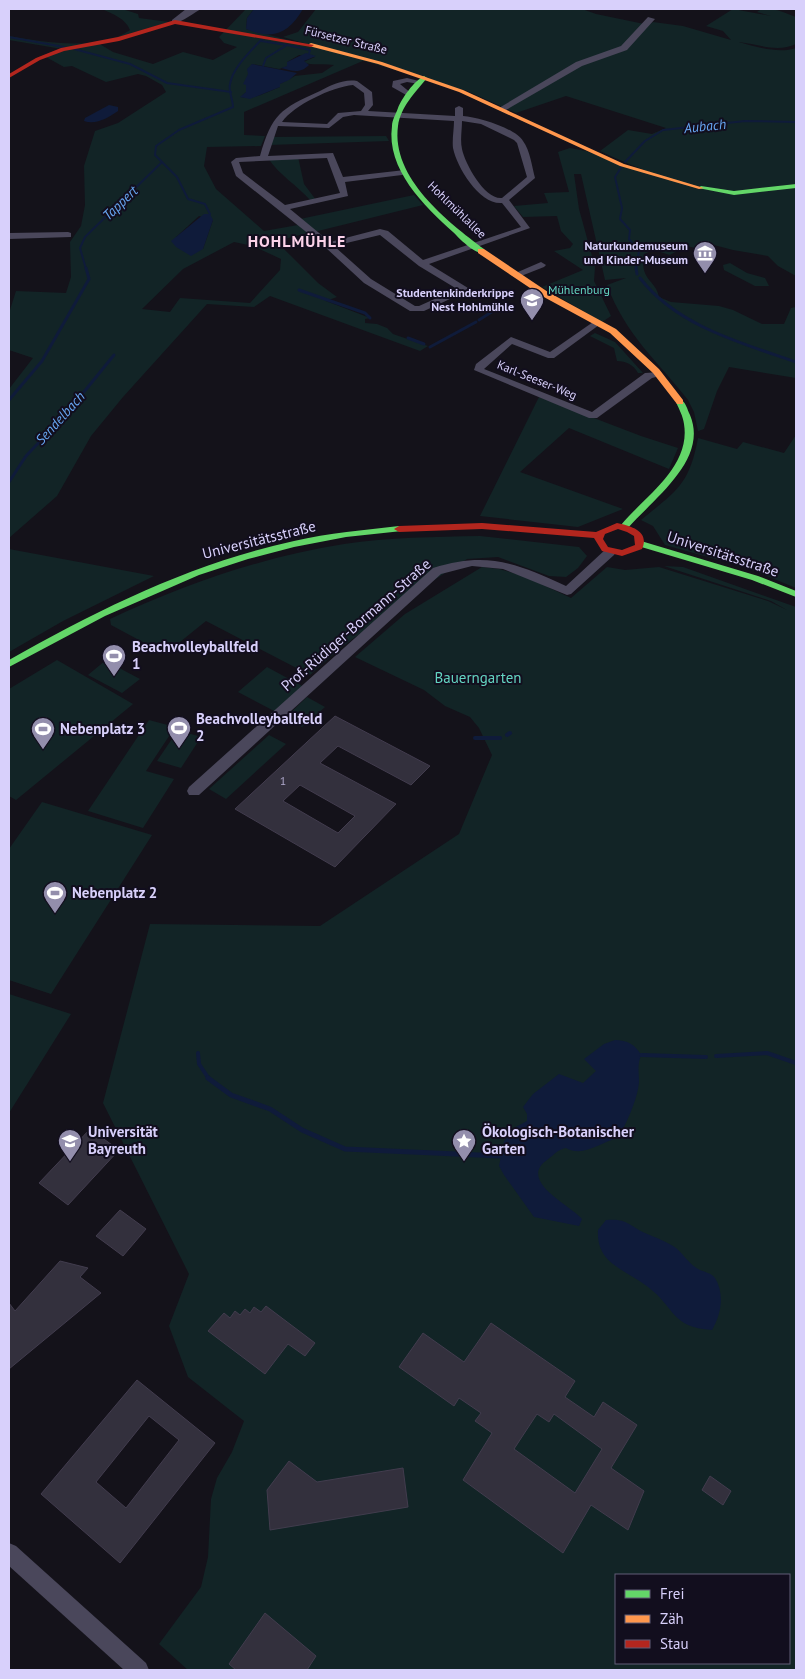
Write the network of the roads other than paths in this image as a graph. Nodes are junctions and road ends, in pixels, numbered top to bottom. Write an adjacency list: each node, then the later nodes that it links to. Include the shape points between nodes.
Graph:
1 (207, 9): 2 (street, Fürsetzer Straße)
2 (192, 10): 4 (street, Fürsetzer Straße)
3 (650, 19): 9 (street, via 624,48 579,64)
4 (175, 22): 5 (street, Fürsetzer Straße, via 119,39 62,49); 6 (street, Fürsetzer Straße, via 315,45 380,63)
5 (9, 76)
6 (422, 80): 7 (street, Hohlmühlallee); 7 (street, via 396,82 396,87); 9 (street, Fürsetzer Straße)
7 (408, 94): 11 (street, Hohlmühlallee)
8 (459, 108): 12 (street)
9 (503, 108): 17 (street, Fürsetzer Straße, via 622,164 665,179 734,193)
10 (364, 112): 11 (street); 13 (street, via 341,115 329,126); 13 (street, via 369,105 368,92 360,85 348,82 291,108)
11 (398, 116): 12 (street); 15 (street, Hohlmühlallee, via 394,143)
12 (458, 119): 18 (street, via 457,147 462,163 485,196 496,201); 18 (street, via 482,122 517,138 521,143 531,178)
13 (277, 124): 14 (street, via 269,137)
14 (264, 157): 16 (street, via 330,154); 19 (street, via 235,162 240,174)
15 (402, 172): 16 (street); 23 (street, Hohlmühlallee, via 430,207)
16 (340, 180): 19 (street, via 345,194)
17 (796, 186)
18 (504, 200): 23 (street, via 526,228)
19 (283, 208): 22 (street)
20 (68, 235): 21 (street)
21 (9, 236)
22 (328, 245): 24 (street, via 385,233); 24 (street, via 351,270 413,309 421,309 462,290)
23 (475, 247): 24 (street); 26 (street, Hohlmühlallee)
24 (422, 264)
25 (541, 265): 26 (street)
26 (516, 275): 27 (street, Hohlmühlallee)
27 (596, 323): 28 (street, Hohlmühlallee, via 617,334); 28 (street, Karl-Seeser-Weg, via 551,356 511,340 479,370 593,416 649,375)
28 (656, 374): 29 (street, Hohlmühlallee, via 678,398 687,414 689,432 684,460 678,472 643,504)
29 (624, 527): 30 (street, via 605,529); 31 (street, via 639,535)
30 (598, 535): 32 (street, via 601,546); 34 (street, Universitätsstraße, via 481,526 413,528 299,543 203,569 140,594 74,626)
31 (641, 544): 32 (street, via 629,553); 33 (street, Universitätsstraße, via 755,578)
32 (610, 552): 35 (street, Prof.-Rüdiger-Bormann-Straße, via 567,591 527,573 491,563 455,564 436,572)
33 (796, 594)
34 (9, 664)
35 (194, 791)
36 (9, 1553): 37 (street)
37 (139, 1670)

